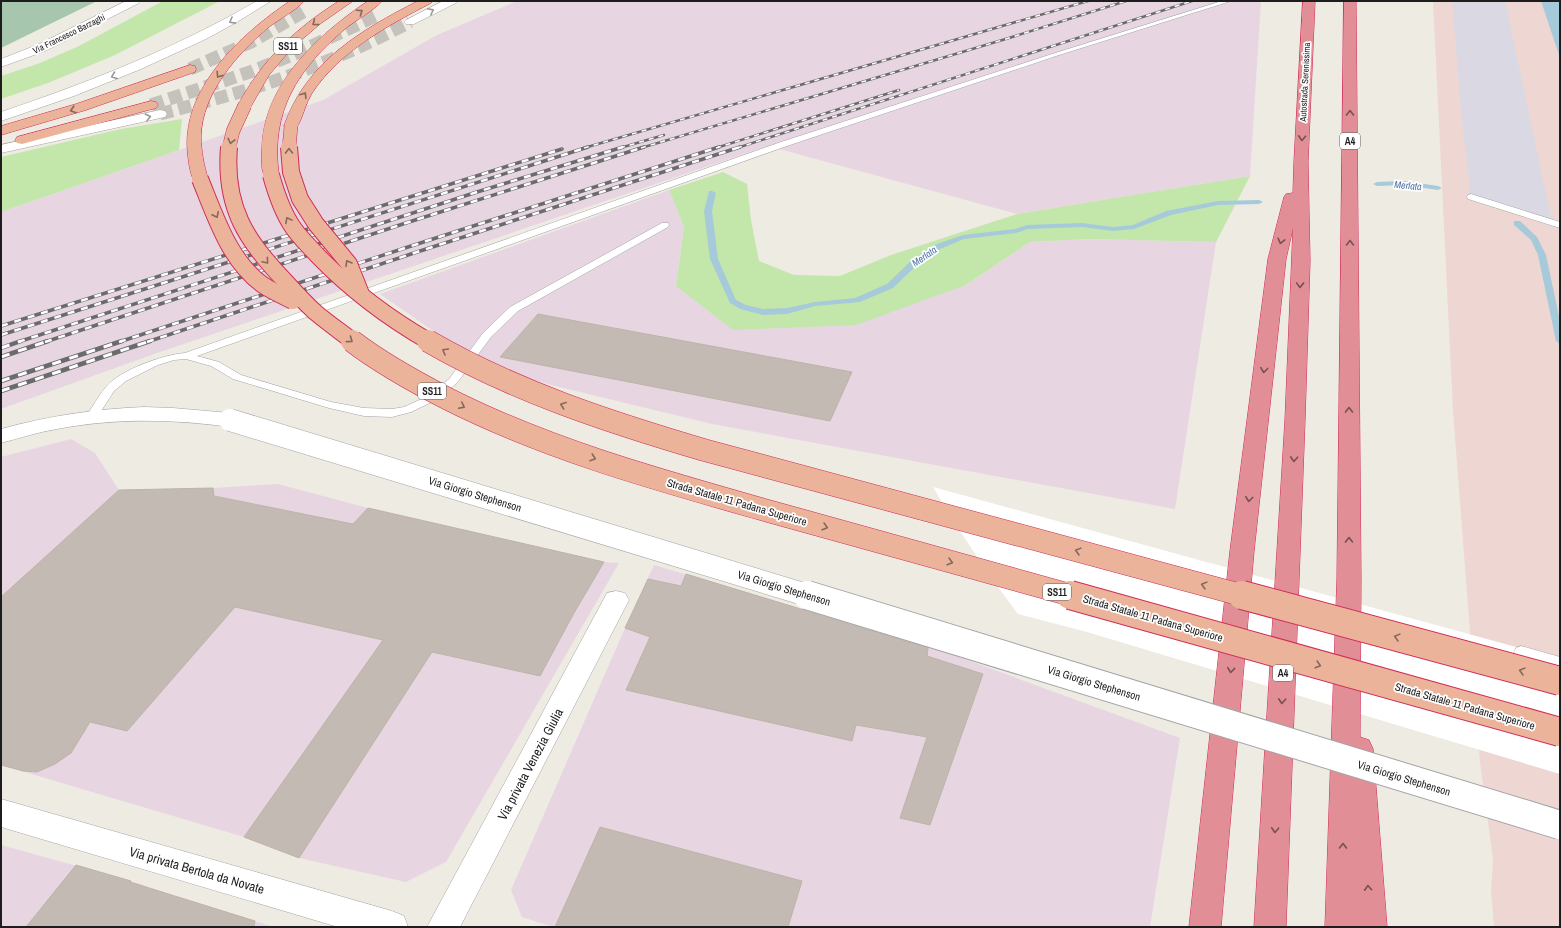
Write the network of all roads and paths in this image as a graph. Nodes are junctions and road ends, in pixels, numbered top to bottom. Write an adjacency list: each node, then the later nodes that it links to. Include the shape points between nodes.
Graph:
1 (135, 1): 14 (street, Via Francesco Barzaghi, via 41,48)
2 (265, 1): 17 (street, one-way to 17, via 213,32 161,57)
3 (298, 1): 26 (highway, one-way to 26, bridge, via 259,30 231,58 212,87 196,122 195,154 200,179 240,261 263,284)
4 (347, 1): 26 (highway, Strada Statale 11 Padana Superiore / SS11, one-way to 26, bridge, via 311,26 284,50 260,77 232,134 228,158 231,189 249,239 281,279)
5 (376, 1): 25 (highway, SS11, one-way to 5, bridge, via 337,276 296,231 276,194 271,175 269,147 274,118 286,91 306,61 327,38)
6 (408, 1): 12 (highway)
7 (427, 1): 25 (highway, one-way to 7, bridge, via 348,261 311,218 292,181 288,151 291,126 301,101 325,69 365,36)
8 (452, 1): 13 (street, one-way to 8)
9 (1228, 1): 27 (lane, via 781,145)
10 (1309, 1): 21 (highway, Autostrada Serenissima / A4, one-way to 21)
11 (1350, 1): 30 (highway, A4, one-way to 11)
12 (380, 14)
13 (410, 22)
14 (1, 63)
15 (190, 69): 18 (highway, one-way to 18, via 81,107)
16 (156, 109): 19 (highway); 20 (street, one-way to 16)
17 (1, 117)
18 (1, 131)
19 (1, 145)
20 (1, 149)
21 (1300, 162): 40 (highway, one-way to 40, via 1277,259 1242,550); 41 (highway, A4, one-way to 41, via 1301,260 1295,420)
22 (1471, 197): 24 (lane)
23 (665, 225): 27 (lane, via 514,309 487,335 453,381 432,398 407,410 392,413 364,412 328,405 237,377 215,364)
24 (1560, 225)
25 (364, 298): 34 (highway, SS11, one-way to 25, bridge, via 804,478 614,423 551,401 473,367 409,330)
26 (320, 316): 35 (highway, Strada Statale 11 Padana Superiore / SS11, one-way to 35, bridge, via 392,368 432,391 522,432 618,467)
27 (186, 356): 28 (lane, via 172,357 154,363 122,380 110,389)
28 (92, 416): 29 (street, Via Giorgio Stephenson); 37 (street, Via Giorgio Stephenson, bridge, via 200,415 266,430)
29 (1, 436)
30 (1349, 578): 42 (highway, A4, one-way to 30); 43 (highway, one-way to 30)
31 (616, 600): 39 (street, Via privata Venezia Giulia)
32 (1521, 652): 33 (lane)
33 (1560, 663)
34 (1560, 681)
35 (1560, 732)
36 (1, 813): 38 (street, Via privata Bertola da Novate)
37 (1560, 825)
38 (392, 927)
39 (443, 927)
40 (1205, 927)
41 (1270, 927)
42 (1341, 927)
43 (1371, 927)

